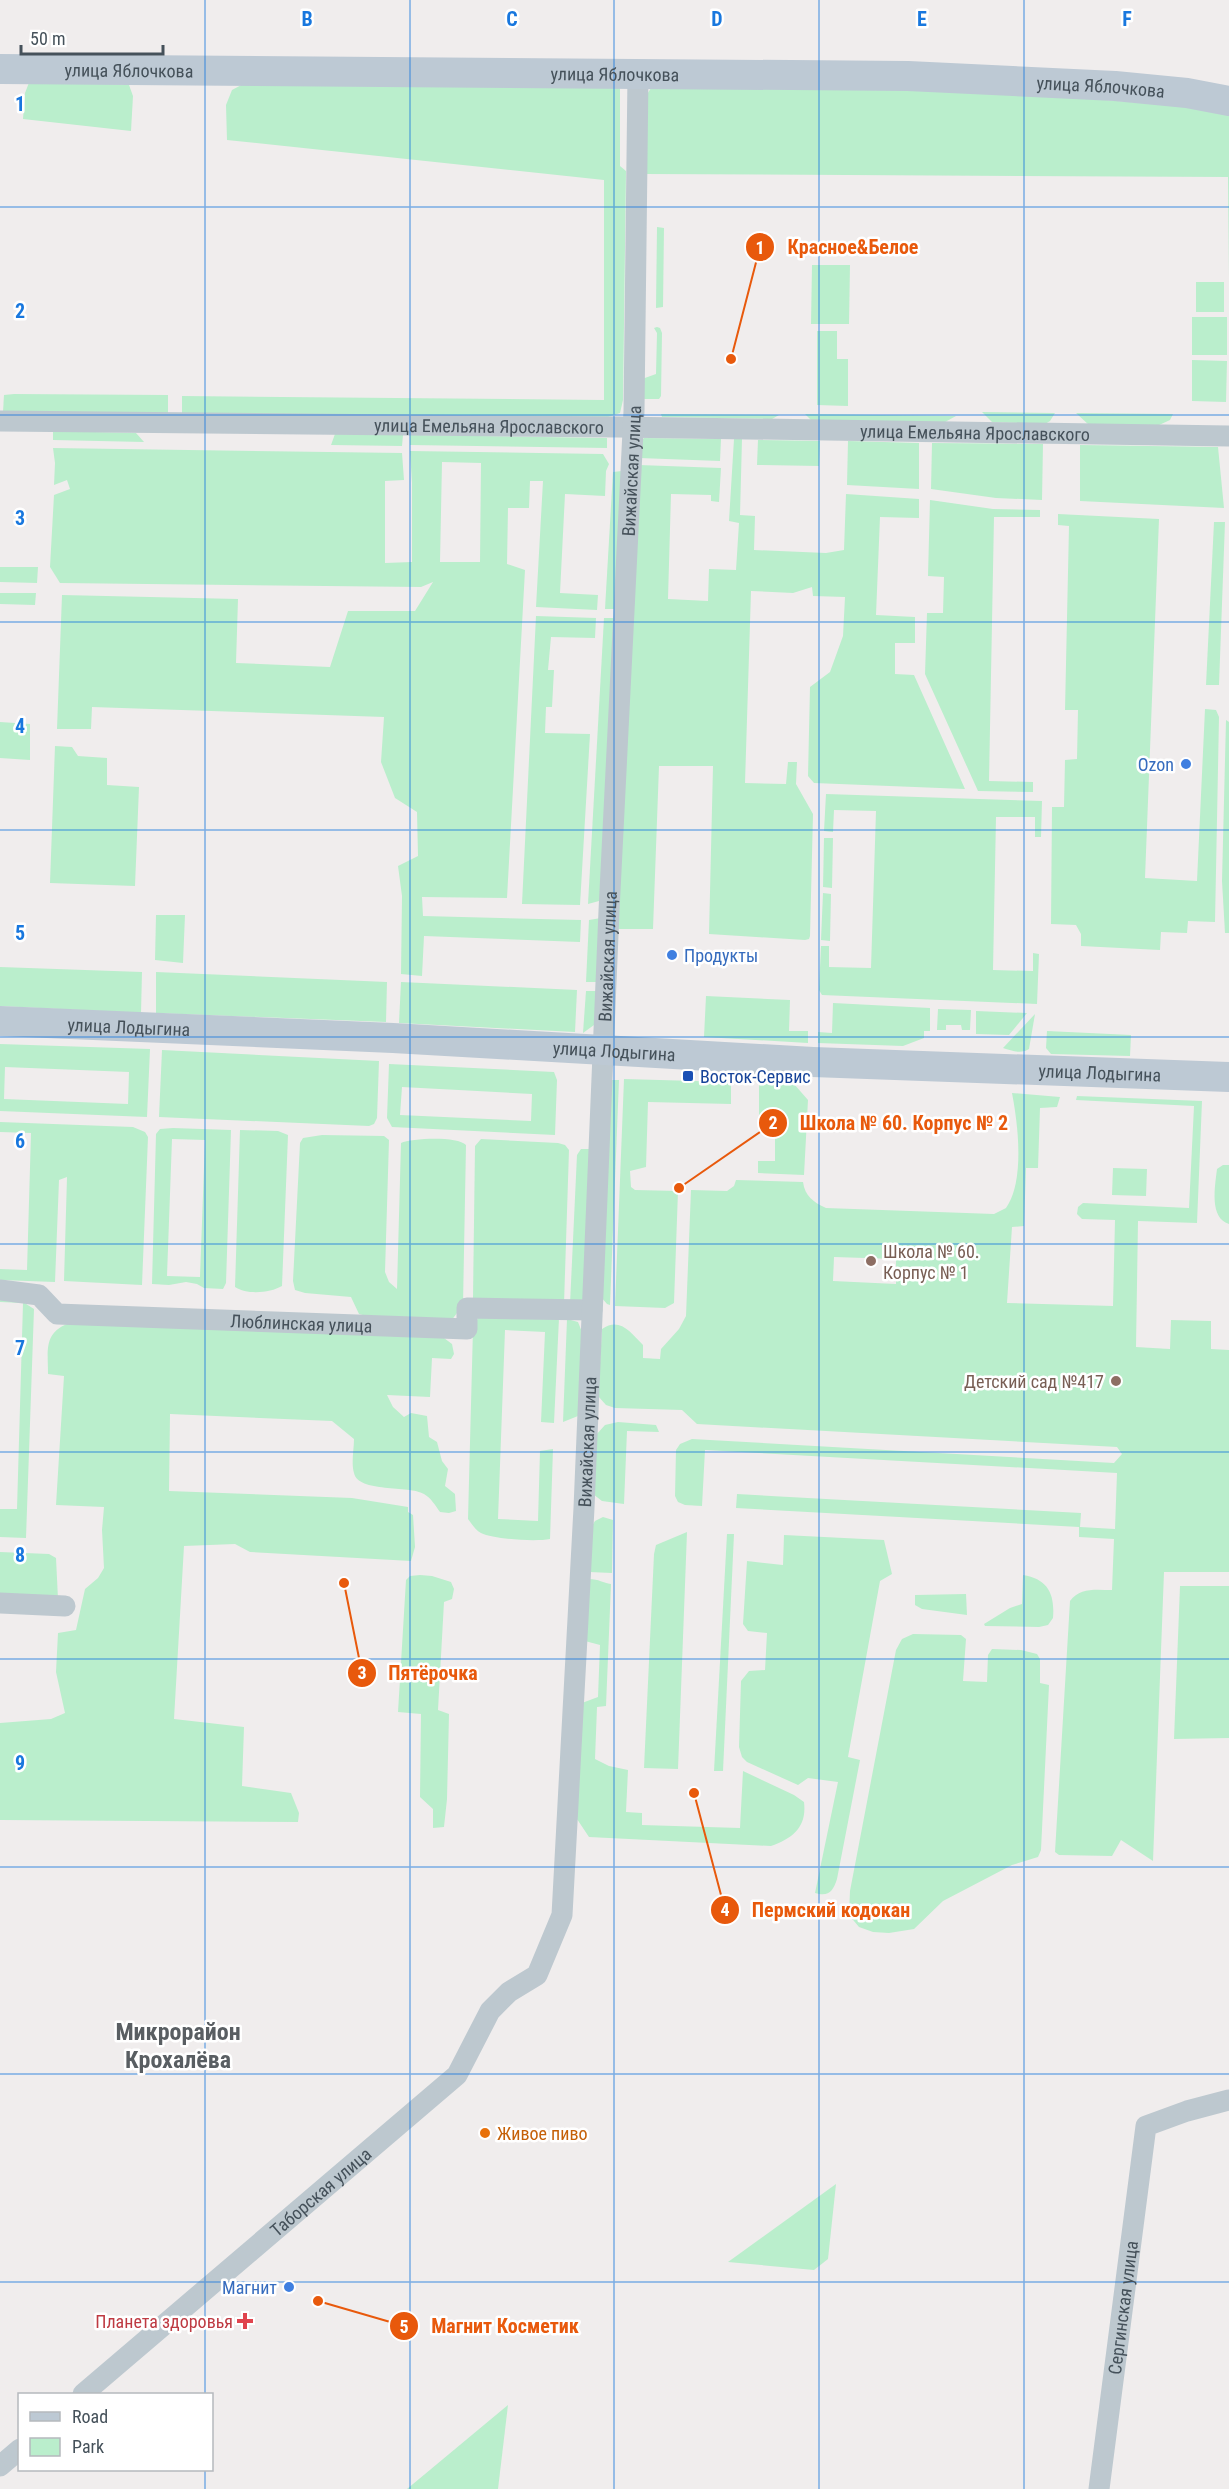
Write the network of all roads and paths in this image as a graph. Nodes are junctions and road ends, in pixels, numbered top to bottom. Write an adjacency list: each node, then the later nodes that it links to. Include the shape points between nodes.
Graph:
1 (0, 69): 2 (street, улица Яблочкова)
2 (638, 74): 3 (street, улица Яблочкова, via 1000,79 1146,89); 5 (street, Вижайская улица)
3 (1229, 101)
4 (0, 421): 5 (street, улица Емельяна Ярославского)
5 (633, 427): 6 (street, улица Емельяна Ярославского); 8 (street, Вижайская улица)
6 (1229, 436)
7 (0, 1021): 8 (street, улица Лодыгина)
8 (603, 1050): 9 (street, улица Лодыгина); 11 (street, Вижайская улица)
9 (1229, 1077)
10 (0, 1290): 11 (street, Люблинская улица, via 39,1295 57,1314 266,1323 467,1329 467,1308)
11 (592, 1310): 14 (street, Вижайская улица, via 562,1915)
12 (0, 1603): 13 (street)
13 (65, 1606)
14 (537, 1975): 16 (street, Таборская улица, via 509,1992 490,2011 457,2075)
15 (1229, 2100): 19 (street, Сергинская улица, via 1187,2110 1146,2126)
16 (84, 2393)
17 (18, 2451): 18 (street)
18 (0, 2466)
19 (1099, 2489)

